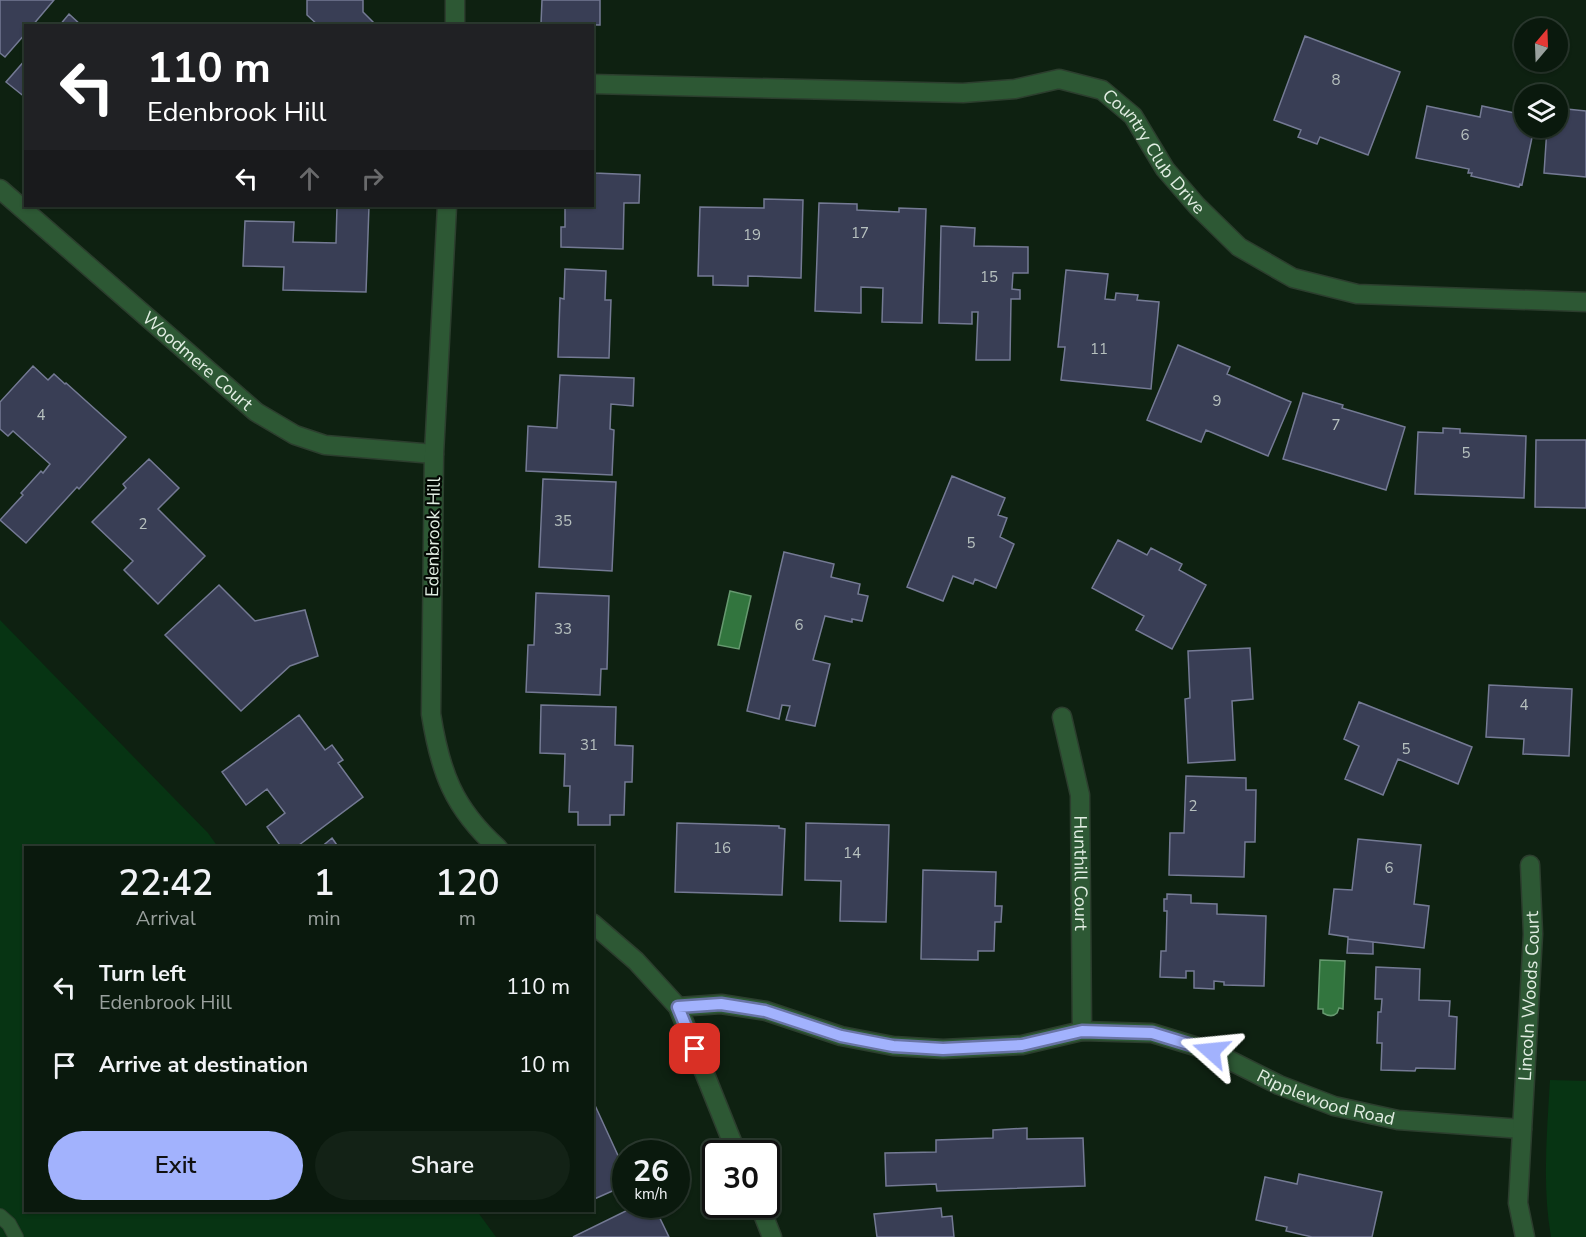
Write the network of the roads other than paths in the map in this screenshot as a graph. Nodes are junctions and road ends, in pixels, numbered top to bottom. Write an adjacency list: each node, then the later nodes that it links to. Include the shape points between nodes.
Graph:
1 (455, 0): 2 (street)
2 (455, 24)
3 (594, 84): 6 (street, Country Club Drive, via 963,93 1059,79 1102,90 1133,116 1165,169 1197,206 1239,247 1293,279 1357,294)
4 (0, 189): 7 (street, Woodmere Court, via 256,412 295,435 325,445)
5 (447, 207): 7 (street, Edenbrook Hill)
6 (1586, 302)
7 (434, 454): 9 (street, Edenbrook Hill, via 431,714 443,771 458,802)
8 (1062, 717): 13 (street, Hunthill Court, via 1080,795)
9 (496, 846)
10 (1530, 865): 14 (street, Lincoln Woods Court, via 1533,934)
11 (594, 925): 12 (street, via 636,961)
12 (678, 1007): 13 (street, Ripplewood Road, via 721,1004 765,1011 841,1036 893,1046 943,1049 1022,1045); 15 (street)
13 (1082, 1031): 14 (street, Ripplewood Road, via 1152,1033 1211,1051 1279,1085 1334,1106 1398,1120)
14 (1522, 1129): 20 (street, Lincoln Woods Court, via 1518,1203)
15 (731, 1140)
16 (0, 1216): 18 (lane)
17 (765, 1218): 19 (street)
18 (16, 1237)
19 (772, 1237)
20 (1525, 1237)

